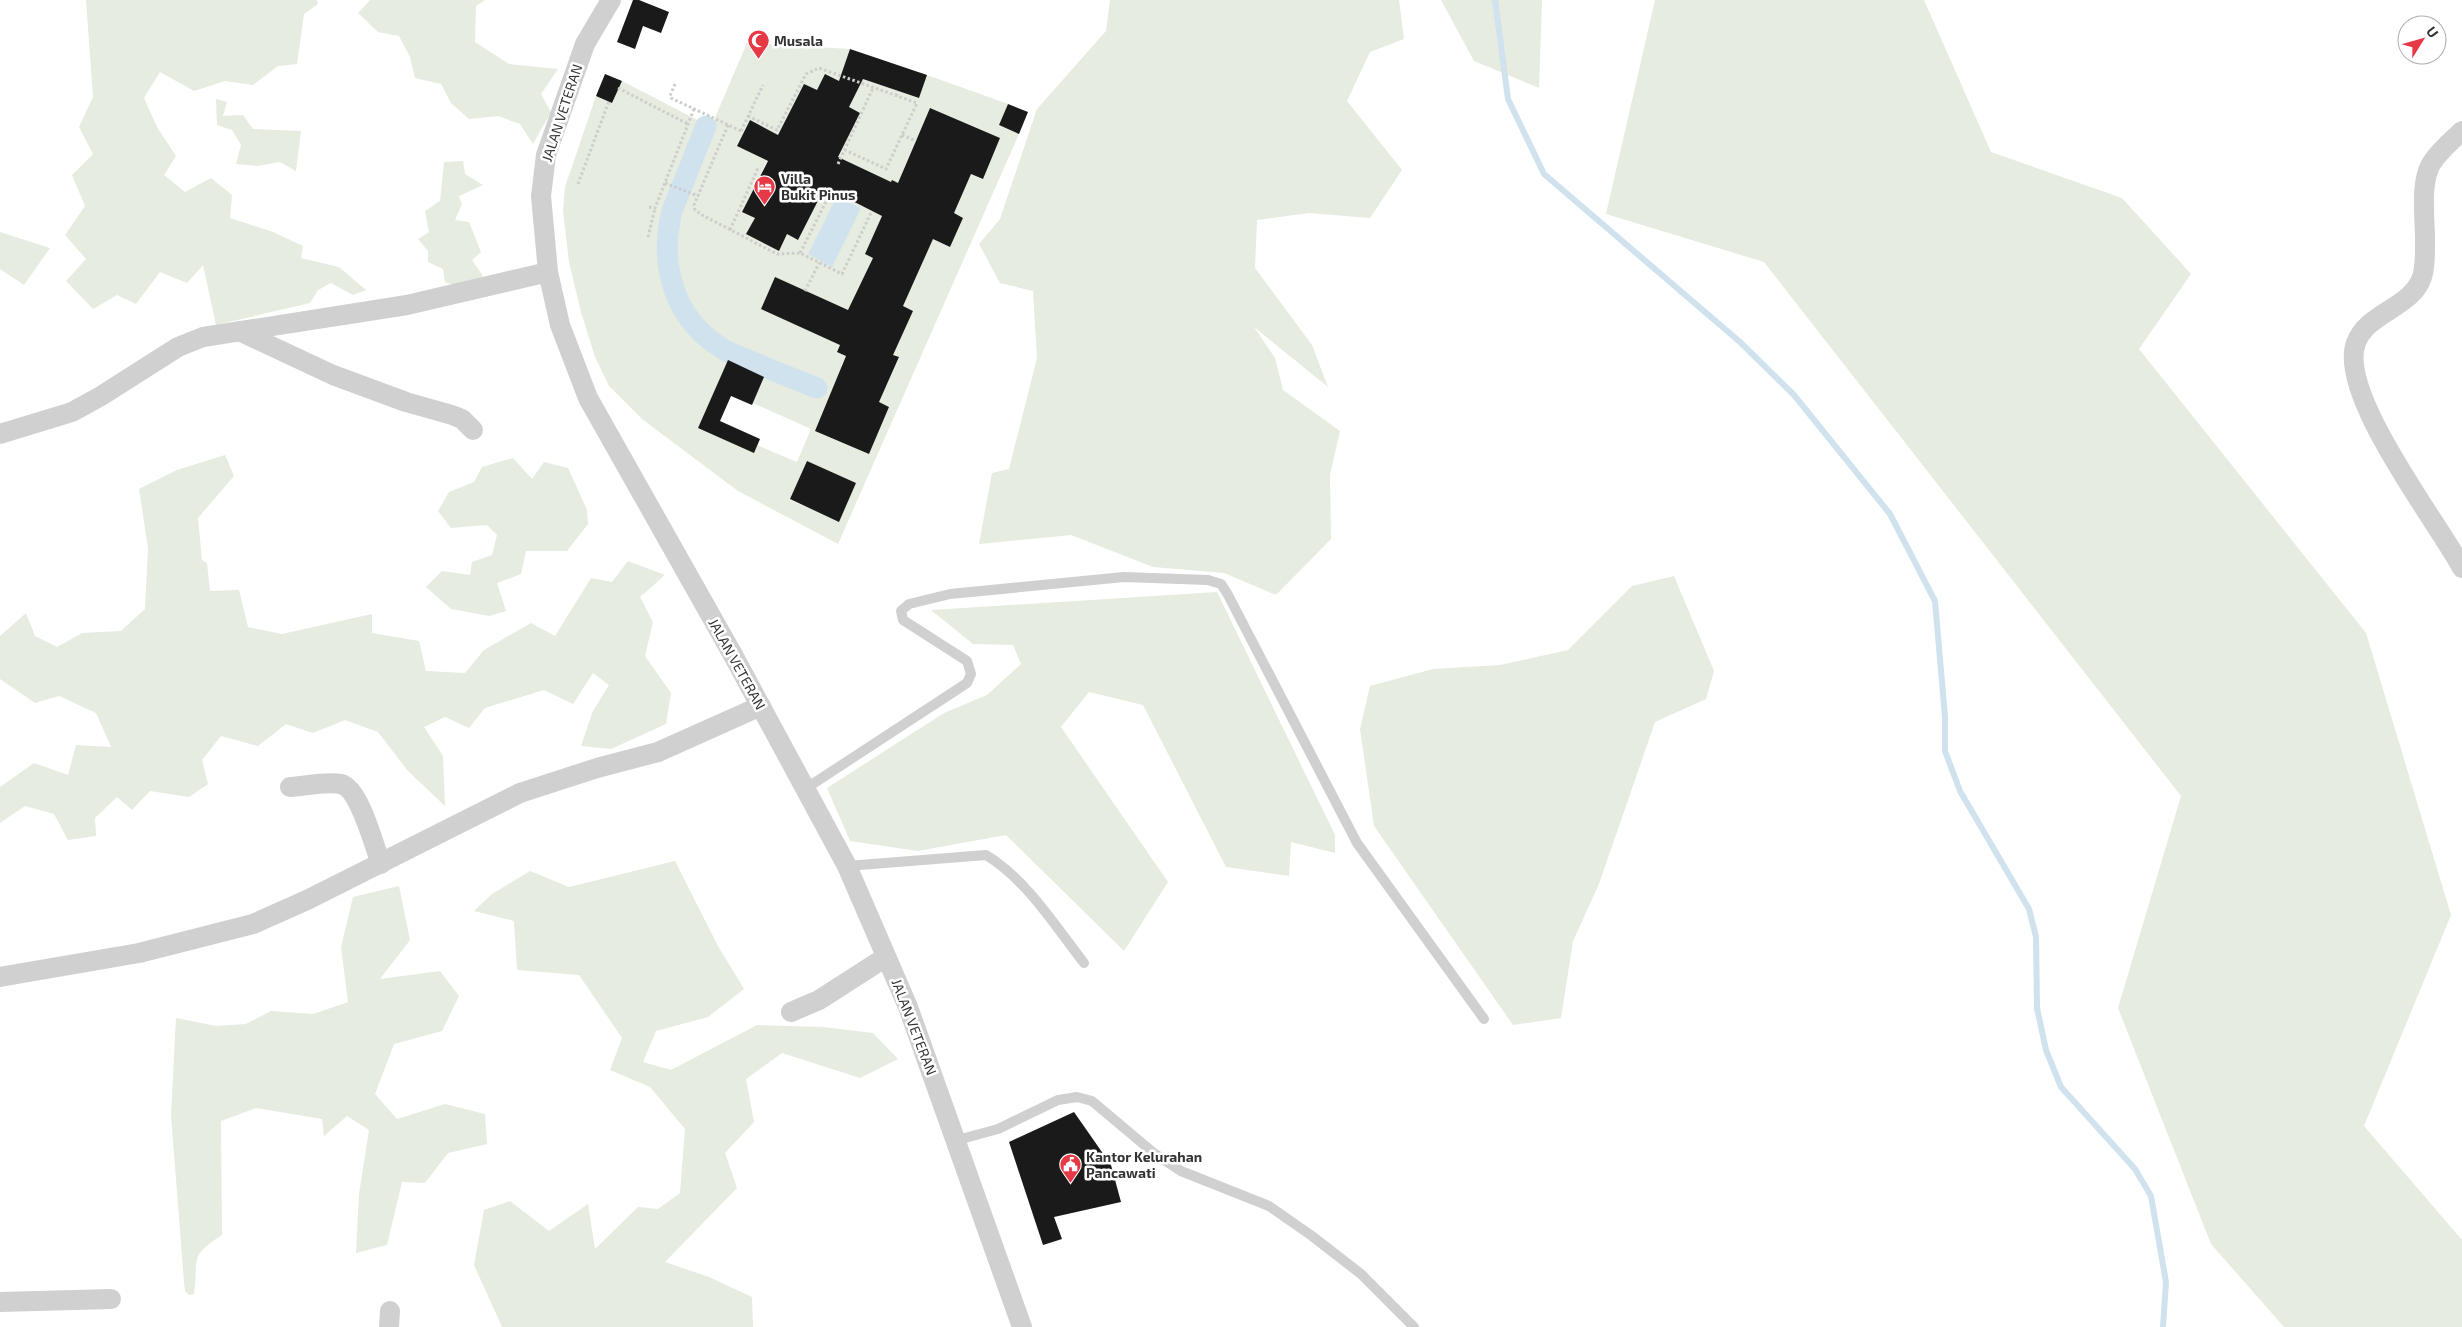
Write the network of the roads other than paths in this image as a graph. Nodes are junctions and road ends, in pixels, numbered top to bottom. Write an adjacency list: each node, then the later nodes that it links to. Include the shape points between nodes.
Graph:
1 (611, 0): 3 (street, JALAN VETERAN, via 585,44 546,155 541,196)
2 (2462, 131): 7 (street, via 2430,166 2425,196 2422,277 2415,289 2372,322 2356,341 2353,368 2362,395 2390,452)
3 (548, 272): 4 (street, via 408,305); 8 (street, JALAN VETERAN, via 560,325 588,398)
4 (239, 331): 5 (street, via 333,375 462,419); 6 (street, via 203,337 178,347 72,412)
5 (473, 430)
6 (0, 434)
7 (2462, 568)
8 (761, 706): 10 (street, JALAN VETERAN); 11 (street, via 658,752 520,793)
9 (290, 788): 11 (street, via 337,784 351,790)
10 (805, 789): 12 (street, JALAN VETERAN); 17 (lane, via 967,683 971,674 967,661 903,620 900,611 909,604 950,594 1124,578 1208,580 1221,584 1357,843)
11 (381, 864): 15 (street, via 254,924 140,952)
12 (847, 866): 13 (street, JALAN VETERAN); 14 (lane, via 986,854 1022,884)
13 (886, 957): 16 (street, via 819,1000); 18 (street, JALAN VETERAN, via 908,1007)
14 (1084, 963)
15 (0, 977)
16 (791, 1012)
17 (1484, 1019)
18 (954, 1141): 21 (street, JALAN VETERAN); 22 (lane, via 998,1128 1058,1100 1077,1097 1092,1101 1155,1154 1175,1166 1269,1206 1305,1231 1361,1274)
19 (111, 1299): 20 (street)
20 (0, 1302)
21 (1022, 1327)
22 (1414, 1327)

